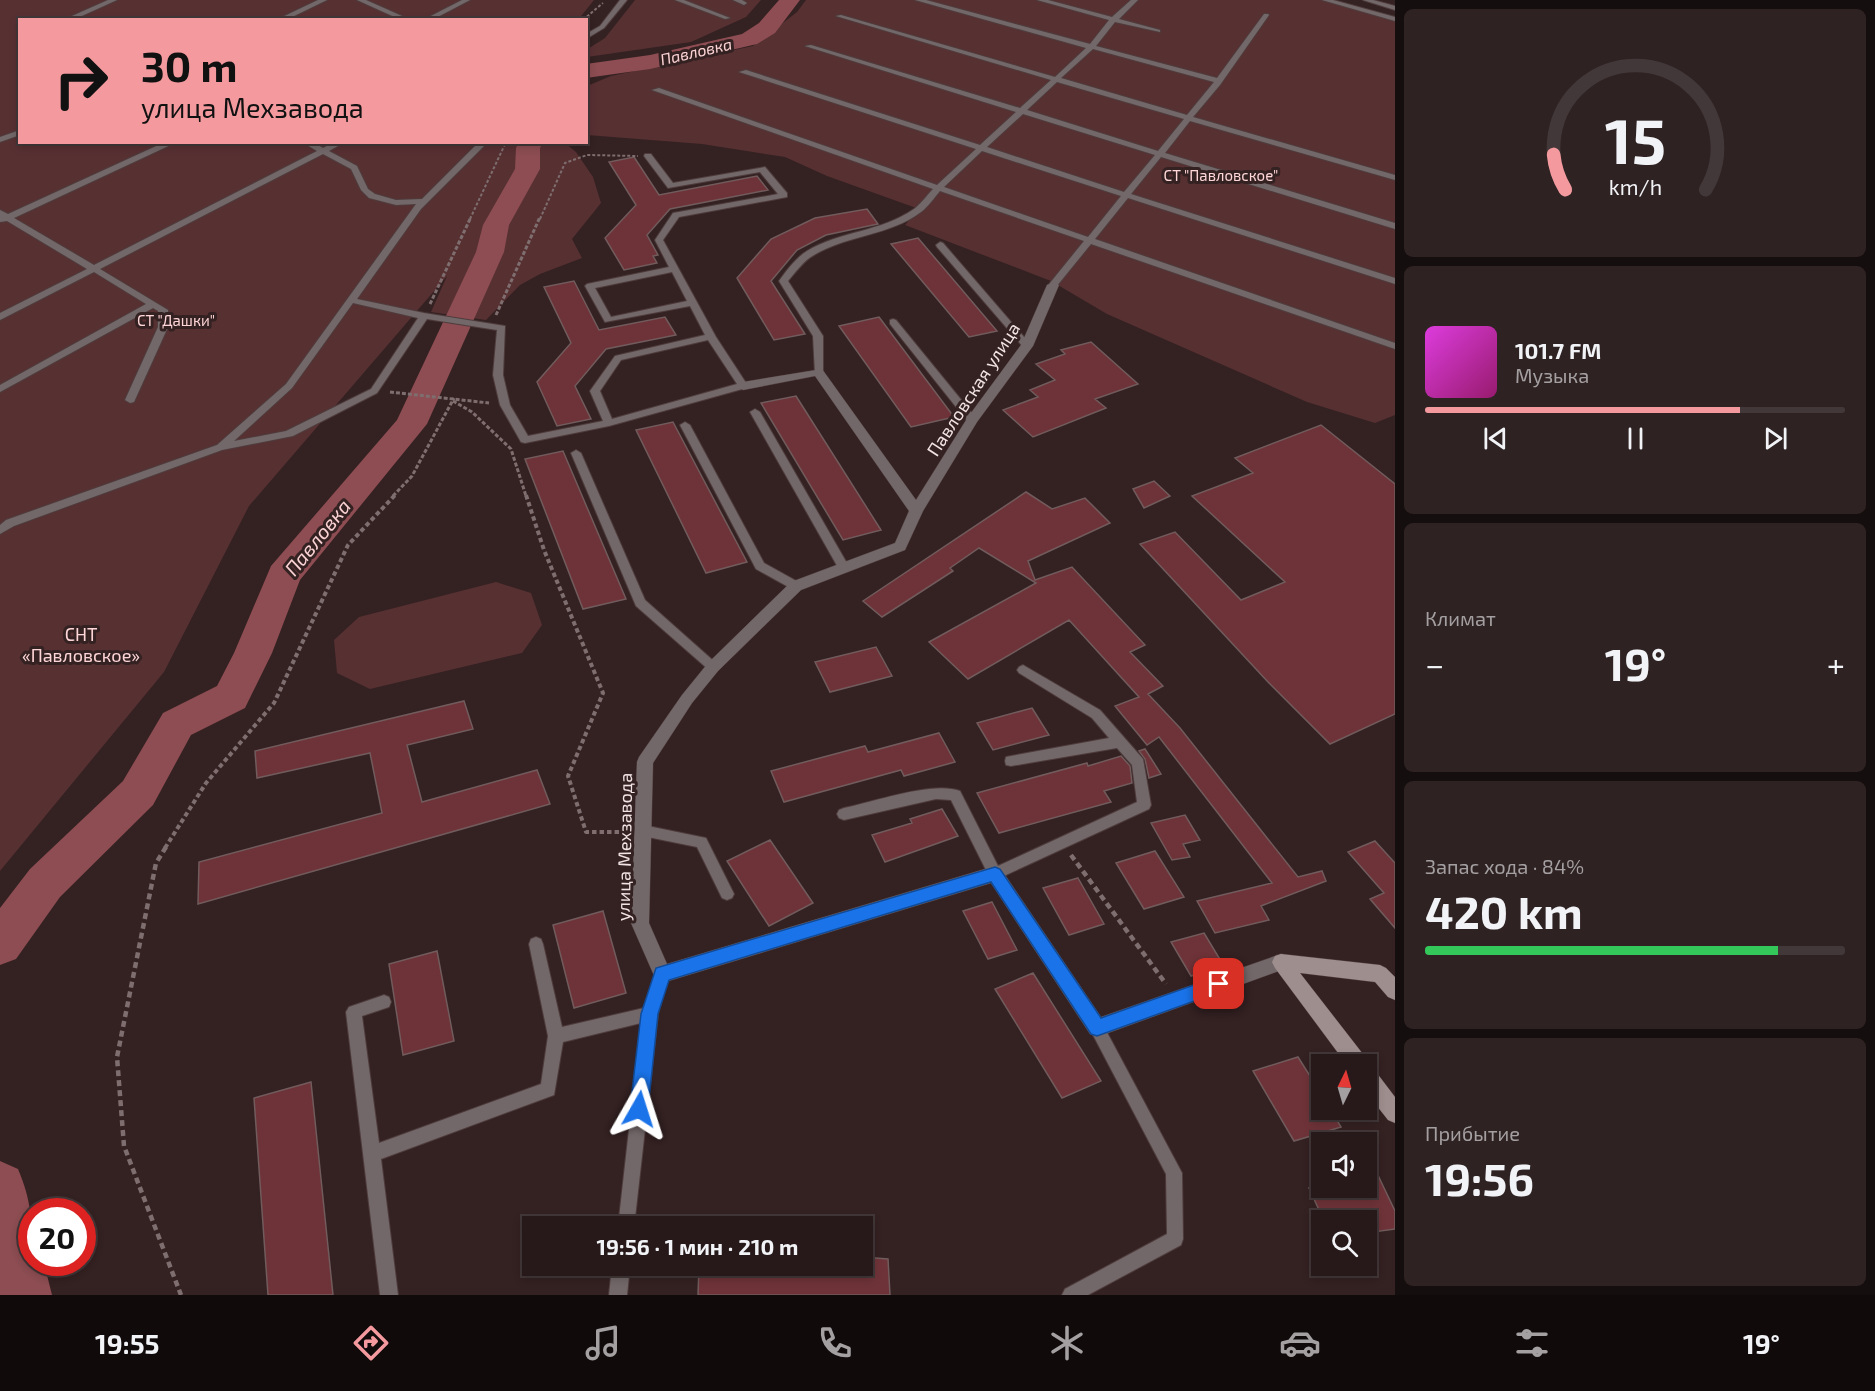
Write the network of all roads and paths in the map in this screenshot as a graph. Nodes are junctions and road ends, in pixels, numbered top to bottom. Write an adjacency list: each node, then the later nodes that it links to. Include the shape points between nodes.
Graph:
1 (114, 0): 18 (lane)
2 (324, 0): 19 (lane)
3 (360, 0): 20 (lane)
4 (467, 0): 21 (lane)
5 (607, 0): 22 (path)
6 (624, 0): 27 (lane, via 602,27)
7 (678, 0): 23 (lane)
8 (735, 0): 14 (lane)
9 (918, 0): 29 (lane)
10 (1040, 0): 25 (lane)
11 (1134, 0): 25 (lane)
12 (1325, 0): 24 (lane)
13 (1366, 0): 15 (lane)
14 (744, 3)
15 (1395, 9)
16 (1266, 15): 32 (lane)
17 (839, 16): 31 (lane)
18 (71, 18)
19 (284, 18)
20 (403, 18)
21 (430, 18)
22 (585, 18)
23 (727, 18)
24 (1395, 19)
25 (1113, 20): 26 (lane); 29 (lane)
26 (1158, 31)
27 (588, 37)
28 (809, 46): 34 (lane)
29 (1091, 47): 31 (lane); 32 (lane)
30 (743, 72): 43 (lane)
31 (1055, 79): 34 (lane); 35 (lane)
32 (1218, 81): 35 (lane)
33 (656, 90): 48 (lane)
34 (1019, 112): 43 (lane); 45 (lane)
35 (1189, 118): 45 (lane); 47 (lane)
36 (18, 133): 37 (lane)
37 (0, 140)
38 (168, 144): 51 (lane)
39 (310, 144): 44 (lane)
40 (337, 144): 44 (lane)
41 (482, 144): 50 (lane)
42 (505, 144): 62 (path)
43 (980, 148): 48 (lane); 49 (lane)
44 (324, 151): 50 (lane, via 354,168 372,196 396,202); 56 (lane)
45 (1159, 155): 49 (lane); 52 (lane)
46 (648, 156): 55 (lane, via 671,186 762,169 784,195 676,215 659,240); 65 (path, via 587,155 565,163)
47 (1395, 178)
48 (938, 188): 53 (lane); 69 (lane, via 919,210 888,226 836,241 808,254 783,281 818,336)
49 (1126, 195): 53 (lane); 57 (lane)
50 (424, 201): 59 (lane)
51 (2, 217): 56 (lane)
52 (1395, 226)
53 (1090, 240): 58 (lane); 68 (lane)
54 (940, 245): 67 (lane)
55 (675, 269): 60 (lane); 60 (lane, via 590,286 608,320)
56 (97, 270): 61 (lane); 63 (lane)
57 (1395, 281)
58 (1053, 285): 67 (street, Павловская улица)
59 (351, 300): 62 (lane); 80 (lane, via 289,386)
60 (693, 303): 66 (lane)
61 (153, 304): 71 (lane); 73 (lane, via 163,310 163,327)
62 (424, 316): 65 (lane); 80 (lane, via 374,391 289,434)
63 (0, 317)
64 (893, 322): 77 (lane)
65 (489, 325): 75 (lane, via 502,328 498,375)
66 (711, 337): 70 (lane); 78 (lane, via 618,358 595,391)
67 (1027, 346): 77 (street, Павловская улица)
68 (1395, 346)
69 (818, 372): 70 (street); 82 (street)
70 (743, 386): 78 (lane)
71 (0, 389)
72 (400, 392): 74 (path)
73 (130, 400)
74 (454, 400): 75 (path); 91 (path, via 511,449 544,550 603,693 568,776 586,832); 110 (path, via 412,476 348,545 274,703 206,783 156,862 117,1057 124,1146)
75 (505, 405): 78 (lane, via 525,440)
76 (755, 412): 84 (lane)
77 (972, 420): 82 (street, Павловская улица)
78 (609, 423)
79 (685, 425): 85 (lane, via 760,566)
80 (221, 447): 83 (lane, via 10,523)
81 (576, 453): 86 (lane, via 640,603)
82 (916, 511): 84 (street, улица Мехзавода, via 900,546)
83 (0, 530)
84 (844, 568): 85 (street, улица Мехзавода)
85 (796, 586): 86 (street, улица Мехзавода)
86 (713, 667): 91 (street, улица Мехзавода, via 645,762)
87 (1023, 670): 88 (lane, via 1096,714)
88 (1119, 741): 89 (lane); 92 (lane, via 1138,763 1144,805)
89 (1011, 762)
90 (844, 814): 93 (lane, via 936,793 955,795)
91 (643, 831): 94 (lane, via 701,842); 97 (street, улица Мехзавода, via 640,923)
92 (1062, 842): 93 (lane); 99 (path)
93 (995, 874): 97 (street); 102 (street)
94 (727, 894)
95 (536, 944): 103 (lane)
96 (1281, 962): 98 (street, via 1380,974); 99 (street); 104 (street)
97 (662, 974): 101 (lane)
98 (1395, 991)
99 (1178, 999): 102 (street)
100 (384, 1002): 107 (lane, via 354,1012)
101 (650, 1014): 103 (lane); 108 (lane)
102 (1097, 1028): 113 (lane, via 1174,1173 1175,1239)
103 (556, 1036): 107 (lane, via 548,1089)
104 (1351, 1054)
105 (1377, 1090): 106 (street)
106 (1395, 1113)
107 (372, 1154): 111 (lane)
108 (627, 1216)
109 (620, 1276): 112 (lane)
110 (181, 1295)
111 (389, 1295)
112 (618, 1295)
113 (1071, 1295)

